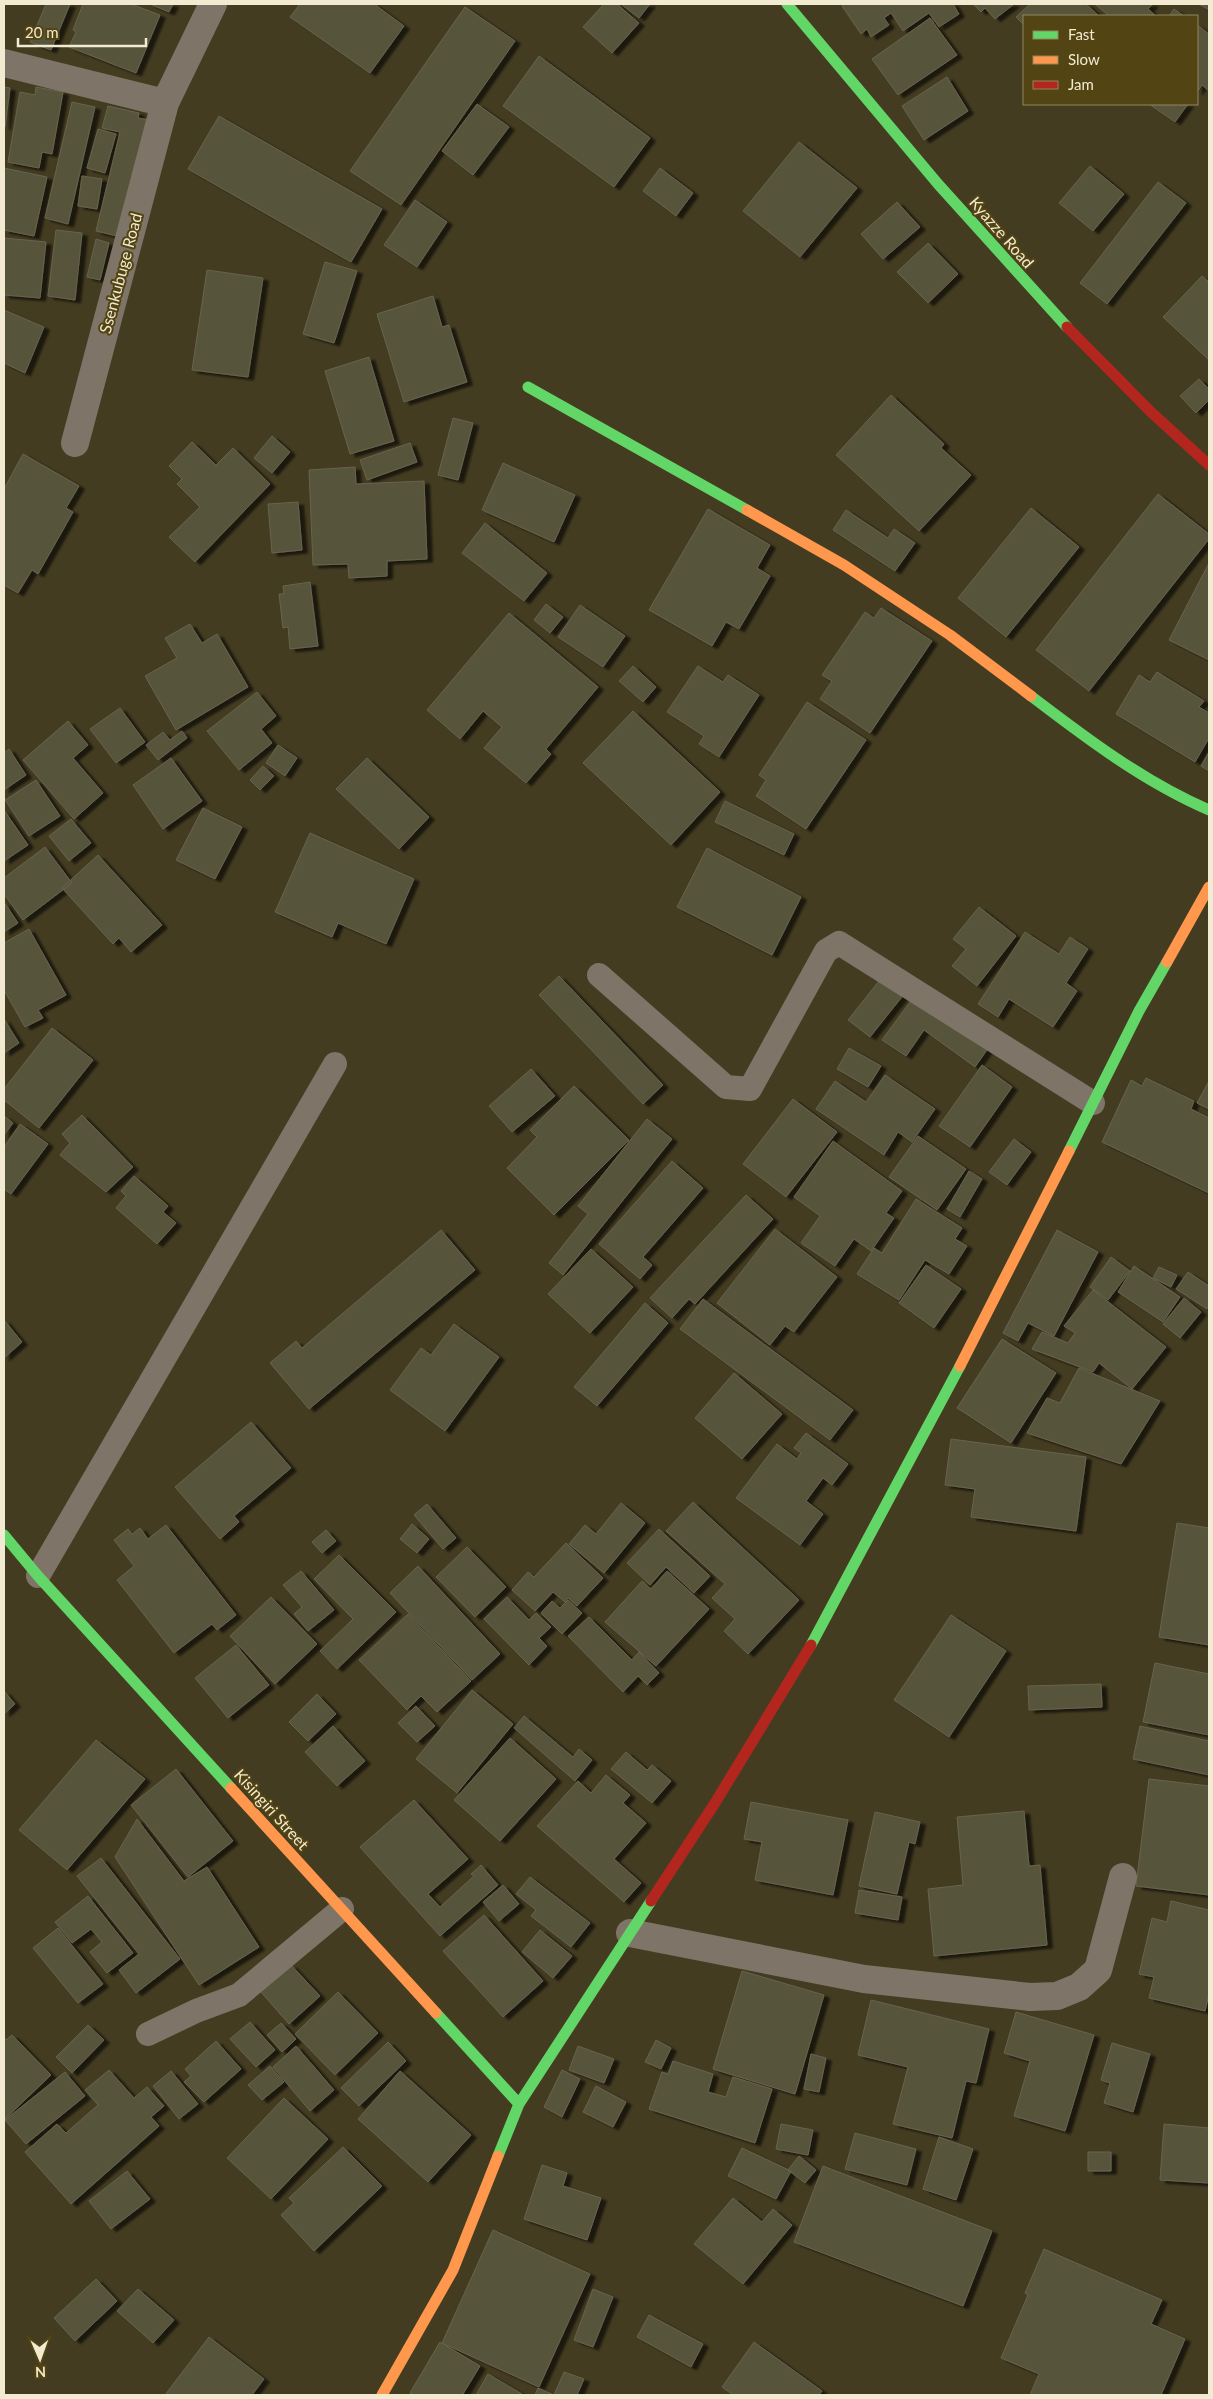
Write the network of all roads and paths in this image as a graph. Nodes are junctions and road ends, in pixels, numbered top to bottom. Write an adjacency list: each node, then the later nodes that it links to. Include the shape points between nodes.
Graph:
1 (213, 4): 4 (street, Ssenkubuge Road)
2 (787, 4): 7 (street, Kyazze Road, via 1033,292)
3 (4, 62): 4 (street)
4 (165, 103): 6 (street, Ssenkubuge Road)
5 (528, 387): 8 (street, via 844,564 950,635 1093,743 1178,795)
6 (75, 443)
7 (1209, 465)
8 (1209, 810)
9 (1209, 887): 12 (street, via 1139,1011)
10 (599, 975): 12 (lane, via 726,1087 750,1089 826,951 838,942)
11 (335, 1064): 14 (lane)
12 (1093, 1104): 17 (street, via 993,1304 825,1622 715,1803)
13 (4, 1535): 14 (street, Kisingiri Street)
14 (38, 1576): 16 (street, Kisingiri Street)
15 (1123, 1877): 17 (street, via 1098,1970 1079,1987 1057,1996 1030,1997 864,1979)
16 (342, 1909): 18 (lane, via 239,1995); 19 (street, Kisingiri Street)
17 (630, 1933): 19 (street)
18 (148, 2034)
19 (519, 2104): 20 (street, via 454,2270)
20 (382, 2395)

